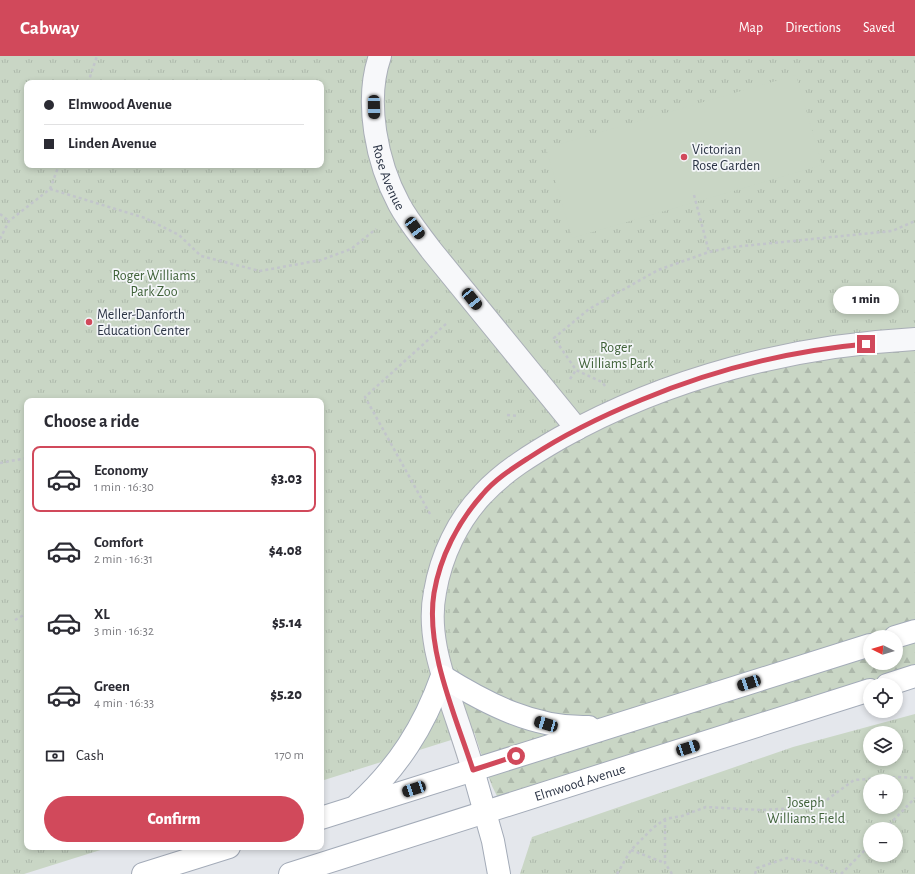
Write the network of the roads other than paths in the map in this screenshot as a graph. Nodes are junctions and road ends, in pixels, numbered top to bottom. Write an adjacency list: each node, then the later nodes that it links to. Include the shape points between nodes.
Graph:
1 (380, 56): 3 (street, Rose Avenue, via 373,98 376,133 384,169 400,205 431,250)
2 (915, 339): 3 (street, via 806,351 714,373 672,387)
3 (577, 429): 7 (street, via 546,446 498,479 468,512 455,533 445,553 434,593 433,630)
4 (915, 631): 5 (main road)
5 (903, 635)
6 (863, 647): 11 (main road)
7 (442, 676): 11 (main road, via 489,703 530,719 580,728); 12 (street); 13 (main road, via 422,724 407,748 383,779)
8 (915, 676): 9 (main road)
9 (903, 680)
10 (863, 692): 14 (main road, Elmwood Avenue)
11 (613, 726): 12 (main road)
12 (473, 770): 13 (main road); 14 (main road)
13 (354, 807): 15 (main road)
14 (485, 812): 18 (main road, Elmwood Avenue); 19 (main road)
15 (324, 817)
16 (219, 850): 17 (main road)
17 (143, 874)
18 (290, 874)
19 (499, 874)

